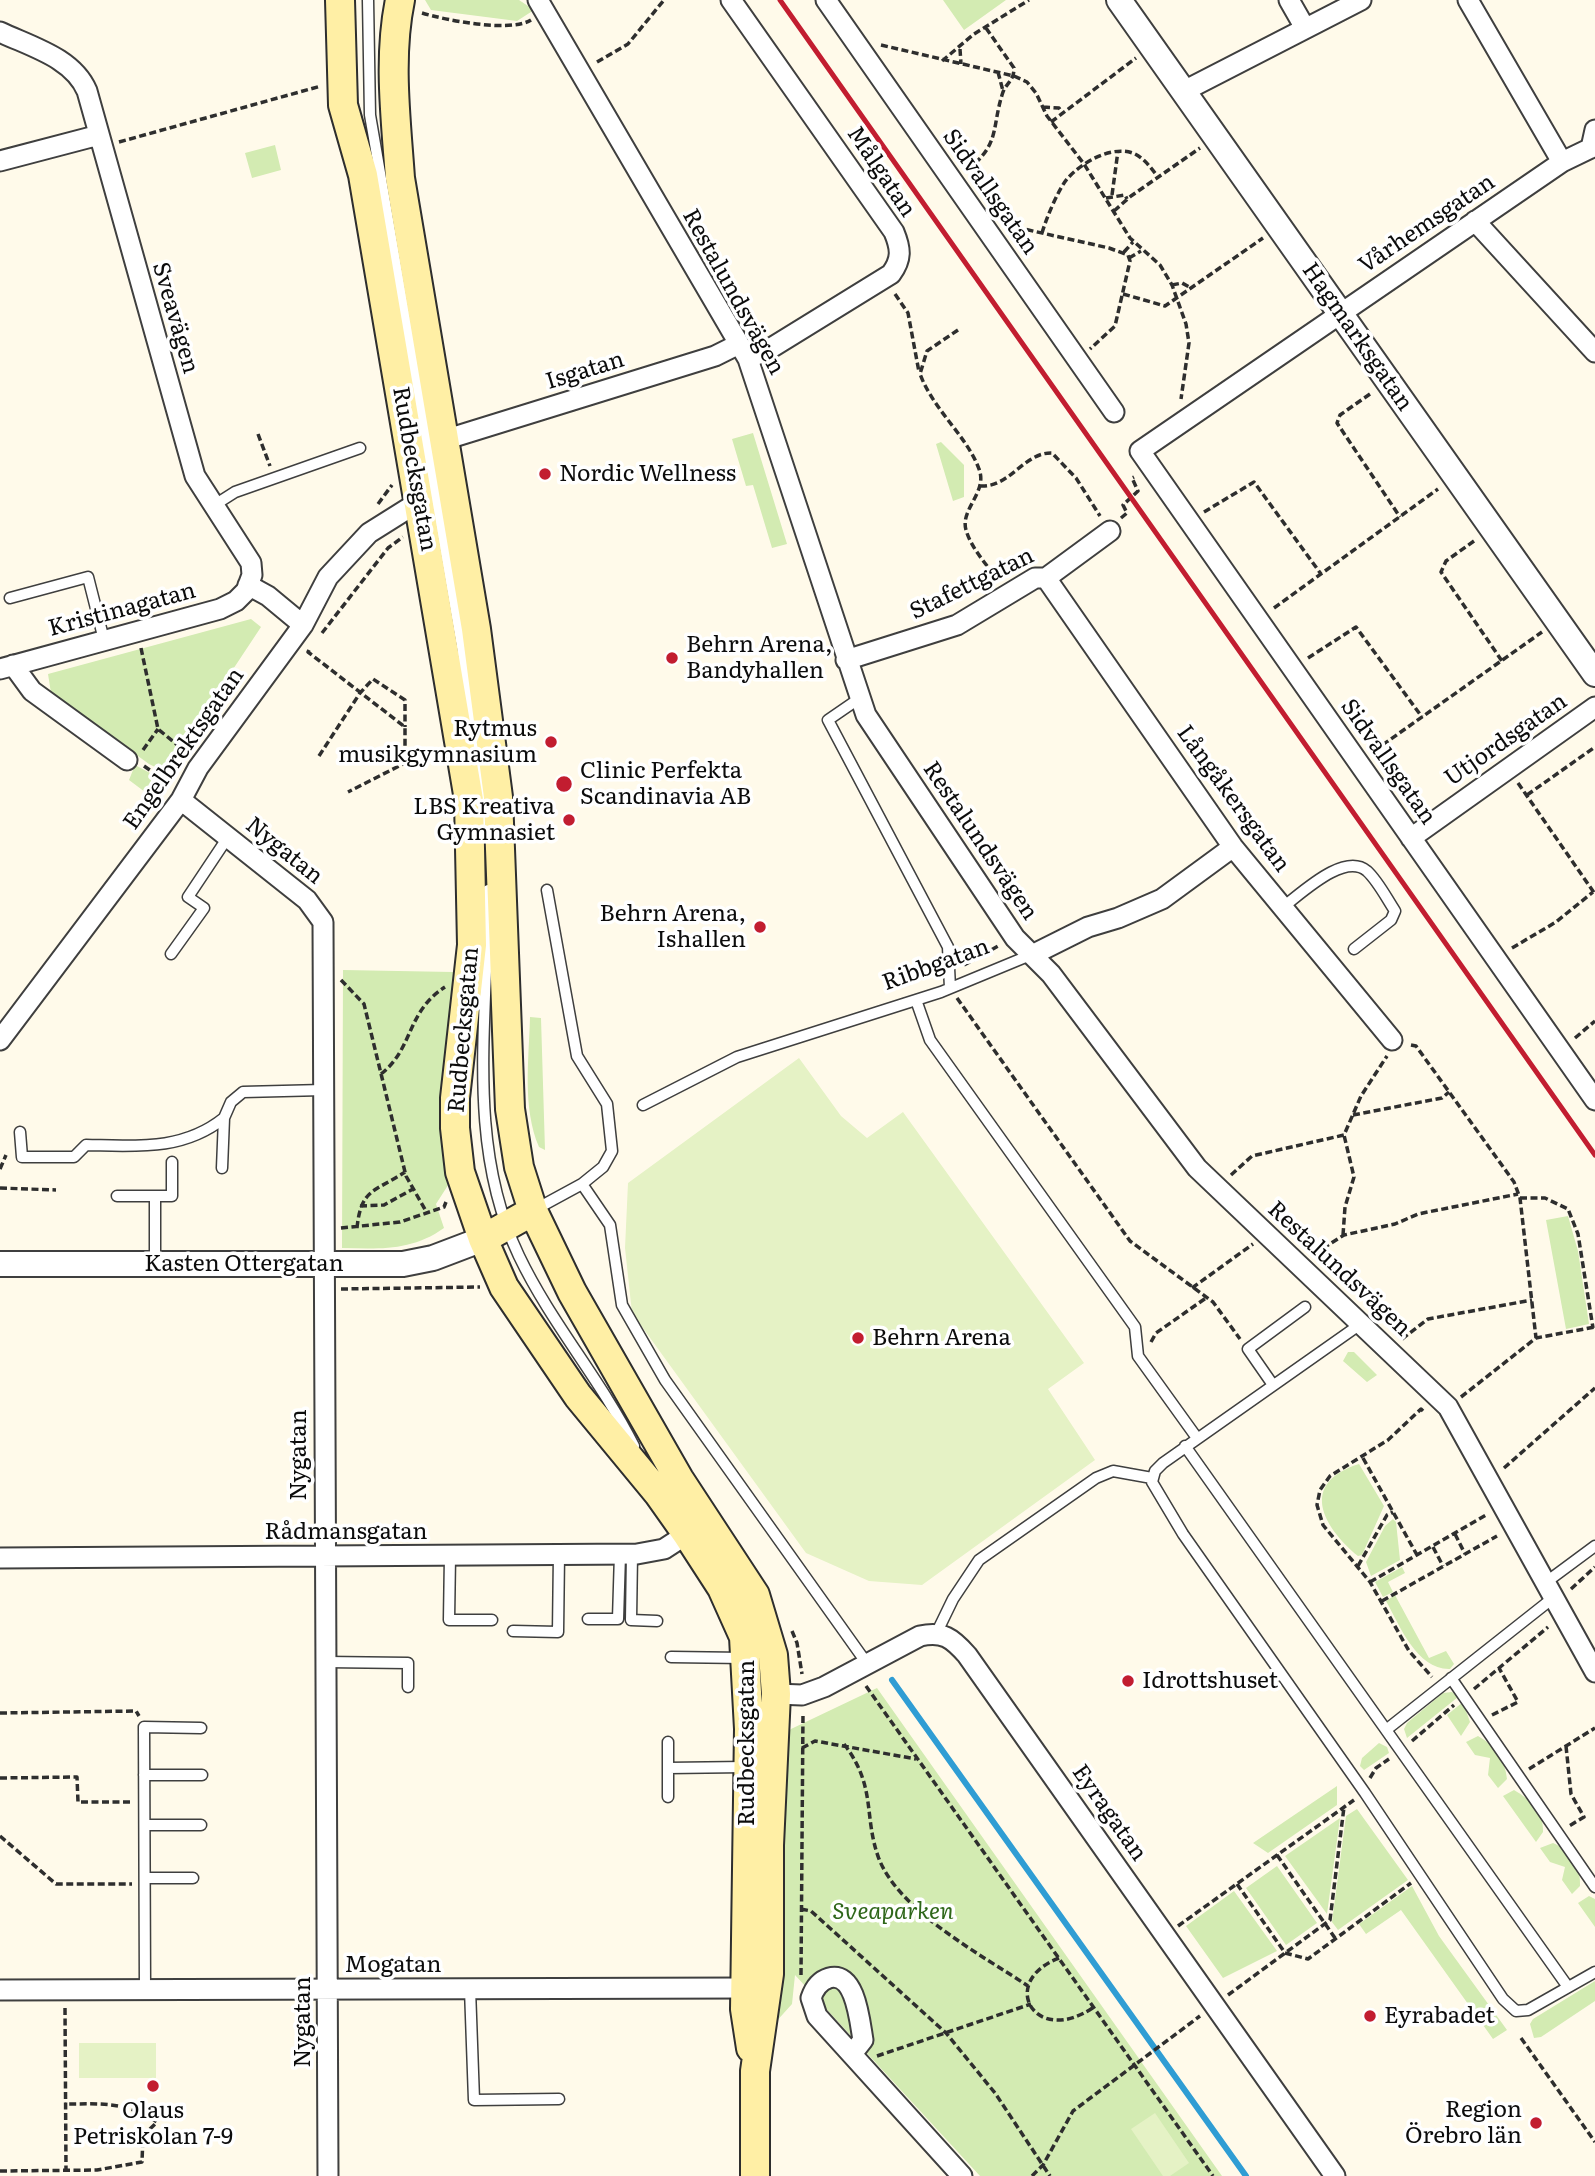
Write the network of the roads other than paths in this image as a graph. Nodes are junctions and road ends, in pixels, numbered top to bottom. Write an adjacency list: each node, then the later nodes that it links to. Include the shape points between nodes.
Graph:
1 (340, 0): 27 (main road, Rudbecksgatan, via 343,105 363,175)
2 (368, 0): 43 (lane, via 370,115 462,647)
3 (731, 0): 20 (street, Målgatan, via 894,232 900,247 899,263 885,278 771,348)
4 (826, 0): 22 (street, Sidvallsgatan)
5 (1119, 0): 13 (street, Hagmarksgatan)
6 (1289, 0): 11 (street)
7 (1361, 0): 11 (street)
8 (1468, 0): 17 (street)
9 (408, 6): 23 (main road, Rudbecksgatan, via 396,40 400,178)
10 (541, 6): 20 (street, Restalundsvägen)
11 (1305, 28): 13 (street)
12 (0, 32): 14 (street, Sveavägen, via 69,65 80,75)
13 (1184, 91): 19 (street, Hagmarksgatan)
14 (100, 141): 16 (street); 26 (street, Sveavägen, via 189,457)
15 (1594, 142): 17 (street, Vårhemsgatan)
16 (0, 161)
17 (1562, 162): 18 (street, Vårhemsgatan)
18 (1475, 221): 19 (street, Vårhemsgatan); 21 (street)
19 (1340, 313): 25 (street, Vårhemsgatan); 36 (street, Hagmarksgatan)
20 (743, 352): 23 (street, Isgatan, via 715,356); 34 (street, Restalundsvägen)
21 (1595, 352)
22 (1114, 412)
23 (444, 440): 65 (main road, Rudbecksgatan, via 498,797 510,1109 513,1141)
24 (360, 448): 26 (lane, via 235,492)
25 (1140, 451): 42 (street, Sidvallsgatan)
26 (213, 506): 30 (street, Sveavägen, via 251,563)
27 (408, 507): 32 (street, Engelbrektsgatan, via 346,555 328,577); 66 (main road, Rudbecksgatan, via 469,800 472,945 455,1128 464,1184)
28 (1110, 531): 29 (street, Stafettgatan)
29 (1046, 578): 34 (street, Stafettgatan, via 1035,578 957,625); 44 (street, Långåkersgatan)
30 (248, 585): 32 (street); 33 (street, Kristinagatan, via 236,601 220,609)
31 (10, 598): 33 (lane, via 88,577)
32 (303, 625): 40 (street, Engelbrektsgatan, via 198,768)
33 (104, 640): 35 (street, Kristinagatan)
34 (846, 660): 37 (street, Restalundsvägen)
35 (6, 667): 39 (street, via 32,691)
36 (1595, 674)
37 (860, 698): 50 (street, Restalundsvägen, via 866,715 1016,938); 51 (lane, via 828,720 948,947)
38 (1595, 707): 42 (street, Utjordsgatan)
39 (131, 760)
40 (181, 800): 41 (street, Nygatan); 53 (street, Engelbrektsgatan)
41 (228, 837): 49 (lane, via 187,897 204,908); 55 (street, Nygatan, via 317,911 323,922)
42 (1411, 838): 56 (street, Sidvallsgatan)
43 (487, 847)
44 (1233, 847): 47 (street, Långåkersgatan); 50 (street, Ribbgatan, via 1162,899 1087,927)
45 (488, 882): 66 (lane, via 483,992 485,1123)
46 (547, 890): 62 (lane, via 577,1056 607,1104 612,1150 603,1167)
47 (1283, 907): 48 (lane, via 1337,868 1358,866 1368,872 1395,911 1391,920); 54 (street, Långåkersgatan)
48 (1354, 949)
49 (171, 954)
50 (1034, 954): 51 (lane, Ribbgatan); 71 (street, Restalundsvägen, via 1216,1188)
51 (950, 988): 52 (lane, Ribbgatan)
52 (916, 1000): 57 (lane, Ribbgatan, via 737,1057); 74 (lane, via 930,1040 1135,1327 1138,1356)
53 (0, 1040)
54 (1392, 1040)
55 (323, 1090): 58 (lane, via 243,1092); 69 (street, Nygatan)
56 (1595, 1100)
57 (643, 1105)
58 (224, 1118): 59 (lane, via 207,1132 176,1144 86,1145 74,1157 22,1157); 61 (lane)
59 (20, 1132)
60 (172, 1162): 64 (lane, via 172,1195)
61 (222, 1168)
62 (583, 1184): 65 (lane); 94 (lane, via 610,1225 622,1305 666,1380)
63 (117, 1196): 64 (lane)
64 (155, 1196): 68 (lane)
65 (533, 1212): 66 (main road); 77 (main road, Rudbecksgatan)
66 (495, 1233): 69 (street, Kasten Ottergatan, via 433,1258 403,1264); 73 (lane); 77 (main road, Rudbecksgatan, via 504,1287 571,1385)
67 (0, 1264): 68 (street, Kasten Ottergatan)
68 (155, 1264): 69 (street, Kasten Ottergatan)
69 (323, 1265): 83 (street, Nygatan)
70 (1306, 1307): 72 (lane, via 1248,1349)
71 (1362, 1323): 72 (lane); 85 (street, Restalundsvägen, via 1448,1408)
72 (1273, 1385): 74 (lane)
73 (612, 1403): 77 (lane); 77 (lane)
74 (1197, 1438): 75 (lane)
75 (1185, 1446): 76 (lane); 100 (lane)
76 (1152, 1478): 90 (lane, via 1113,1471 1096,1478 990,1552 979,1560 953,1599); 113 (lane, via 1183,1534 1511,2008 1528,2010)
77 (669, 1486): 78 (main road, Rudbecksgatan); 98 (main road, Rudbecksgatan, via 755,1595 773,1655)
78 (687, 1534): 81 (street, Rådmansgatan, via 664,1549); 92 (main road, Rudbecksgatan, via 736,1614)
79 (1595, 1546): 85 (lane)
80 (559, 1554): 81 (street, Rådmansgatan); 82 (street, Rådmansgatan); 89 (lane, via 558,1632)
81 (626, 1554): 86 (lane, via 618,1619); 88 (lane, via 631,1620)
82 (450, 1556): 83 (street, Rådmansgatan); 87 (lane, via 449,1620)
83 (324, 1557): 84 (street, Rådmansgatan); 93 (street, Nygatan)
84 (0, 1558)
85 (1546, 1597): 95 (street, Restalundsvägen); 96 (lane)
86 (588, 1619)
87 (492, 1620)
88 (657, 1621)
89 (513, 1631)
90 (937, 1632): 94 (street, via 920,1636); 125 (street, Eyragatan, via 953,1638 967,1655)
91 (671, 1657): 92 (lane)
92 (748, 1658): 102 (main road, Rudbecksgatan)
93 (325, 1662): 97 (lane, via 408,1663); 115 (street, Nygatan)
94 (862, 1669): 98 (street, via 802,1695)
95 (1595, 1672)
96 (1451, 1678): 100 (lane); 111 (lane)
97 (408, 1688)
98 (776, 1694): 120 (main road, Rudbecksgatan, via 768,1870 769,1974)
99 (201, 1728): 104 (lane, via 144,1727)
100 (1386, 1730): 113 (lane)
101 (668, 1742): 103 (lane)
102 (749, 1767): 103 (lane); 114 (main road, Rudbecksgatan)
103 (668, 1768): 106 (lane)
104 (144, 1775): 105 (lane); 107 (lane)
105 (202, 1775)
106 (668, 1797)
107 (145, 1825): 108 (lane); 110 (lane)
108 (201, 1825)
109 (193, 1878): 110 (lane)
110 (145, 1881): 118 (lane)
111 (1595, 1887)
112 (1595, 1972): 113 (lane)
113 (1569, 1987)
114 (745, 1988): 116 (street, Mogatan); 120 (main road, Rudbecksgatan)
115 (327, 1989): 116 (street, Mogatan); 118 (street, Mogatan); 122 (street, Nygatan)
116 (470, 1989): 121 (lane, via 474,2100)
117 (0, 1990): 118 (street, Mogatan)
118 (145, 1990)
119 (857, 2060): 124 (street)
120 (755, 2071): 123 (main road, Rudbecksgatan)
121 (559, 2099)
122 (328, 2176)
123 (755, 2176)
124 (962, 2176)
125 (1335, 2176)

